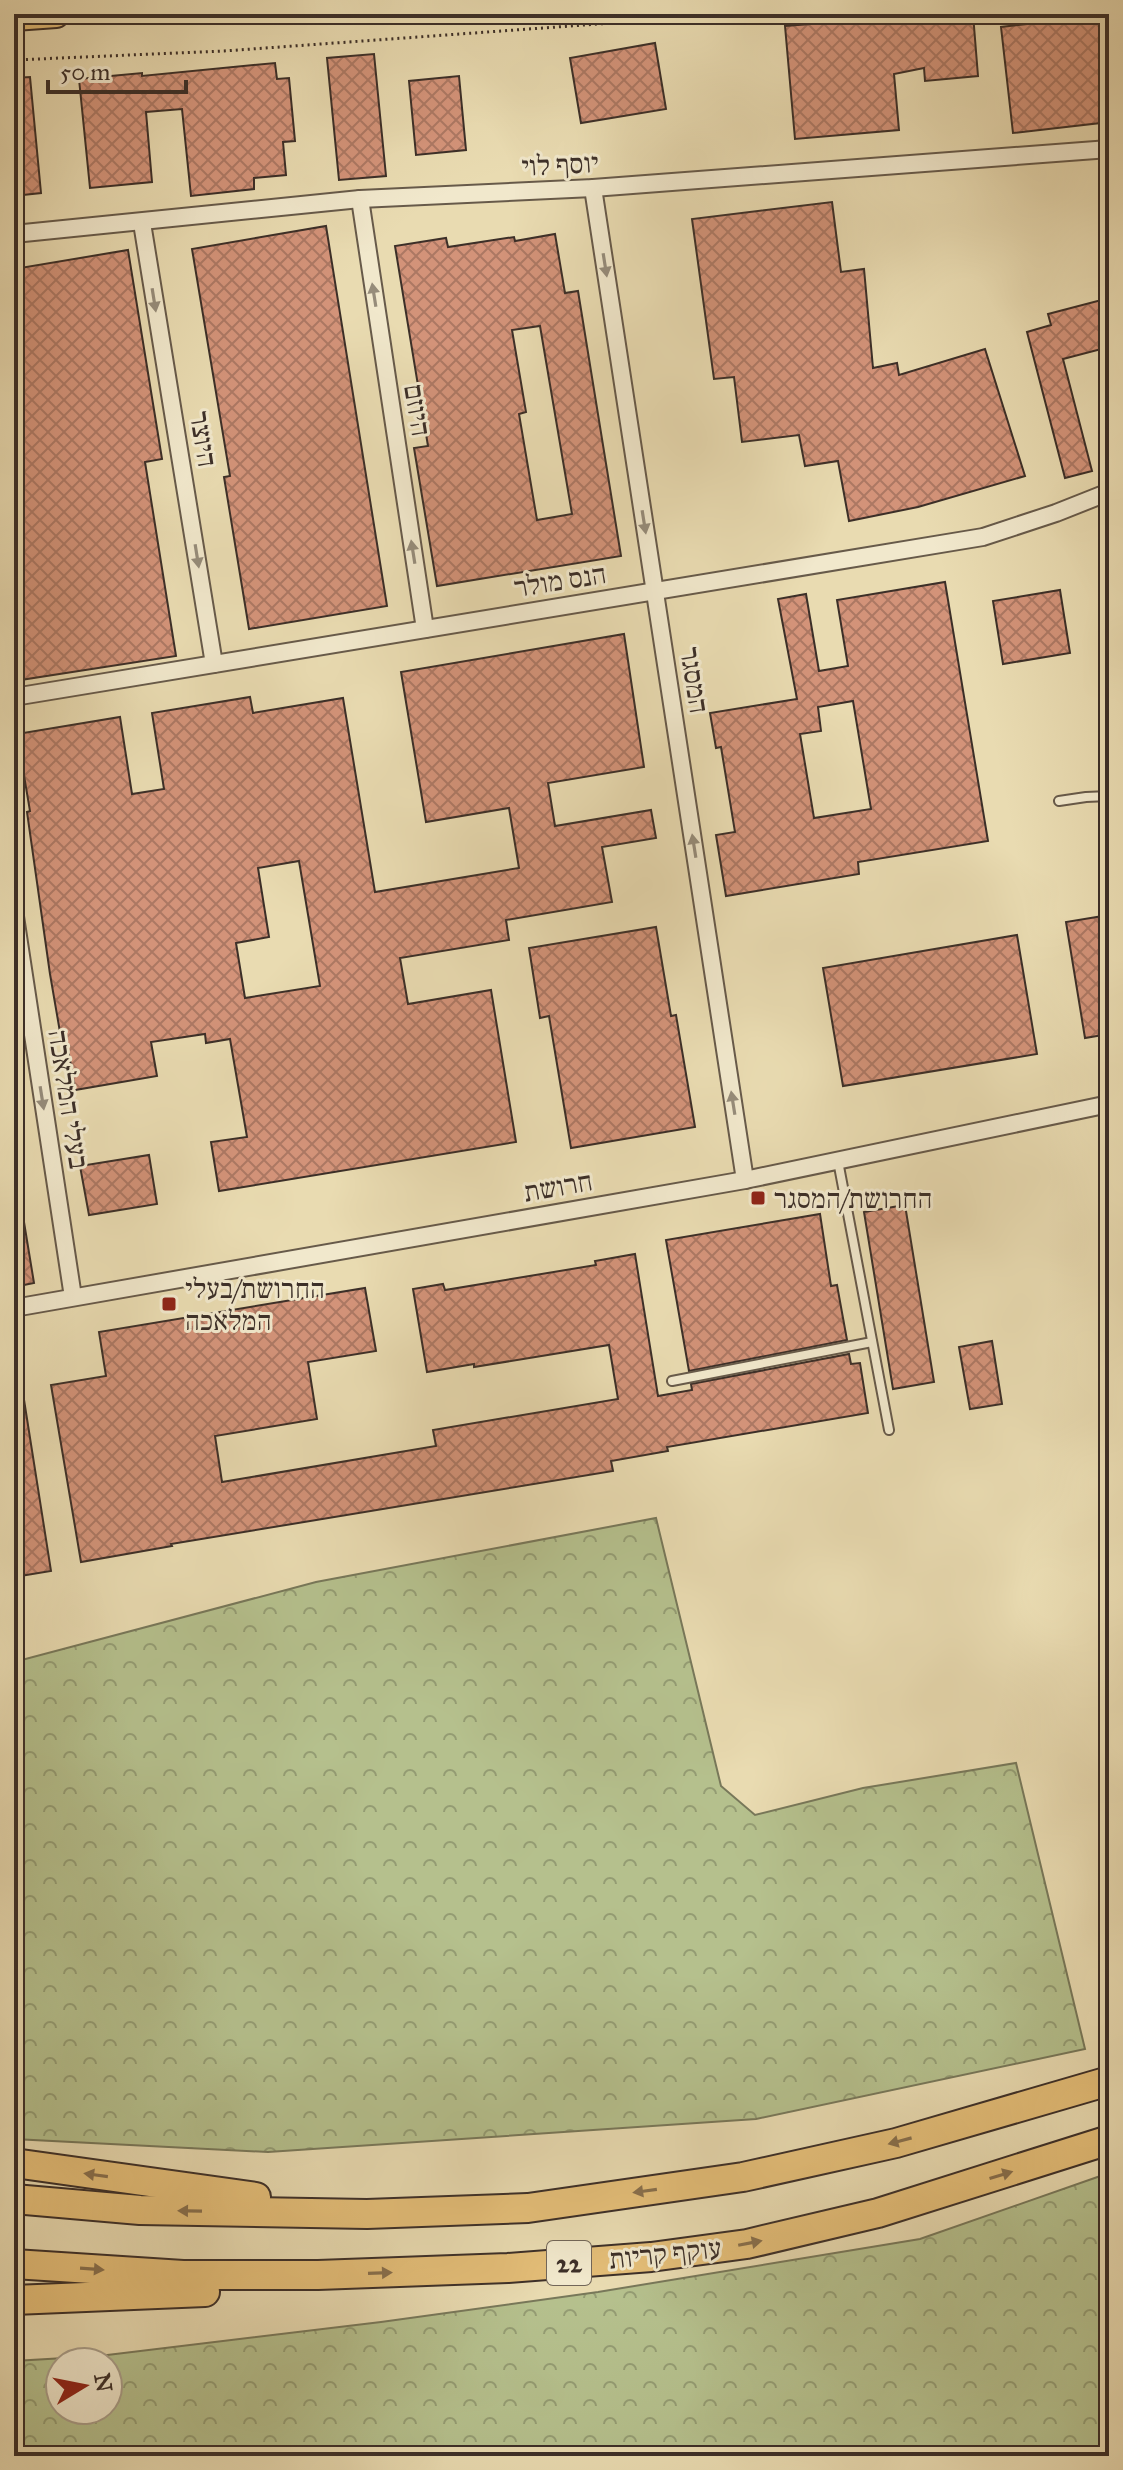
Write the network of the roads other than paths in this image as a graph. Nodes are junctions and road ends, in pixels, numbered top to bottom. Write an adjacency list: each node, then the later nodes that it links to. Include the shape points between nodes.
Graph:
1 (56, 14): 2 (highway)
2 (14, 17)
3 (1109, 149): 4 (street, יוסף לוי)
4 (593, 188): 5 (street, יוסף לוי); 9 (street, המסגר, one-way to 9)
5 (360, 199): 6 (street, יוסף לוי); 10 (street, היוזם, one-way to 5)
6 (142, 223): 7 (street, יוסף לוי); 11 (street, היוצר, one-way to 11)
7 (14, 234)
8 (1109, 492): 9 (street, הנס מולר, via 983,537)
9 (655, 591): 10 (street, הנס מולר); 18 (street, המסגר, one-way to 9)
10 (425, 629): 11 (street, הנס מולר)
11 (214, 664): 12 (street, הנס מולר)
12 (14, 697)
13 (1109, 796): 14 (lane)
14 (1059, 801)
15 (14, 910): 19 (street, בעלי המלאכה, one-way to 19)
16 (1109, 1104): 17 (street, חרושת)
17 (838, 1161): 18 (street, חרושת); 21 (lane)
18 (745, 1180): 19 (street, חרושת)
19 (73, 1297): 20 (street, חרושת)
20 (14, 1308)
21 (872, 1342): 22 (lane); 23 (lane)
22 (672, 1381)
23 (889, 1430)
24 (1109, 2081): 28 (highway, 22, one-way to 28, via 896,2143 743,2177 528,2208)
25 (1109, 2140): 30 (highway, עוקף קריות / 22, one-way to 25, via 508,2268 747,2244 878,2213)
26 (14, 2163): 28 (highway, one-way to 26)
27 (14, 2199): 28 (highway, 22, one-way to 27, via 140,2210)
28 (367, 2214)
29 (14, 2264): 30 (highway, עוקף קריות / 22, one-way to 30, via 183,2275)
30 (318, 2275): 31 (highway, via 236,2291)
31 (14, 2300)

